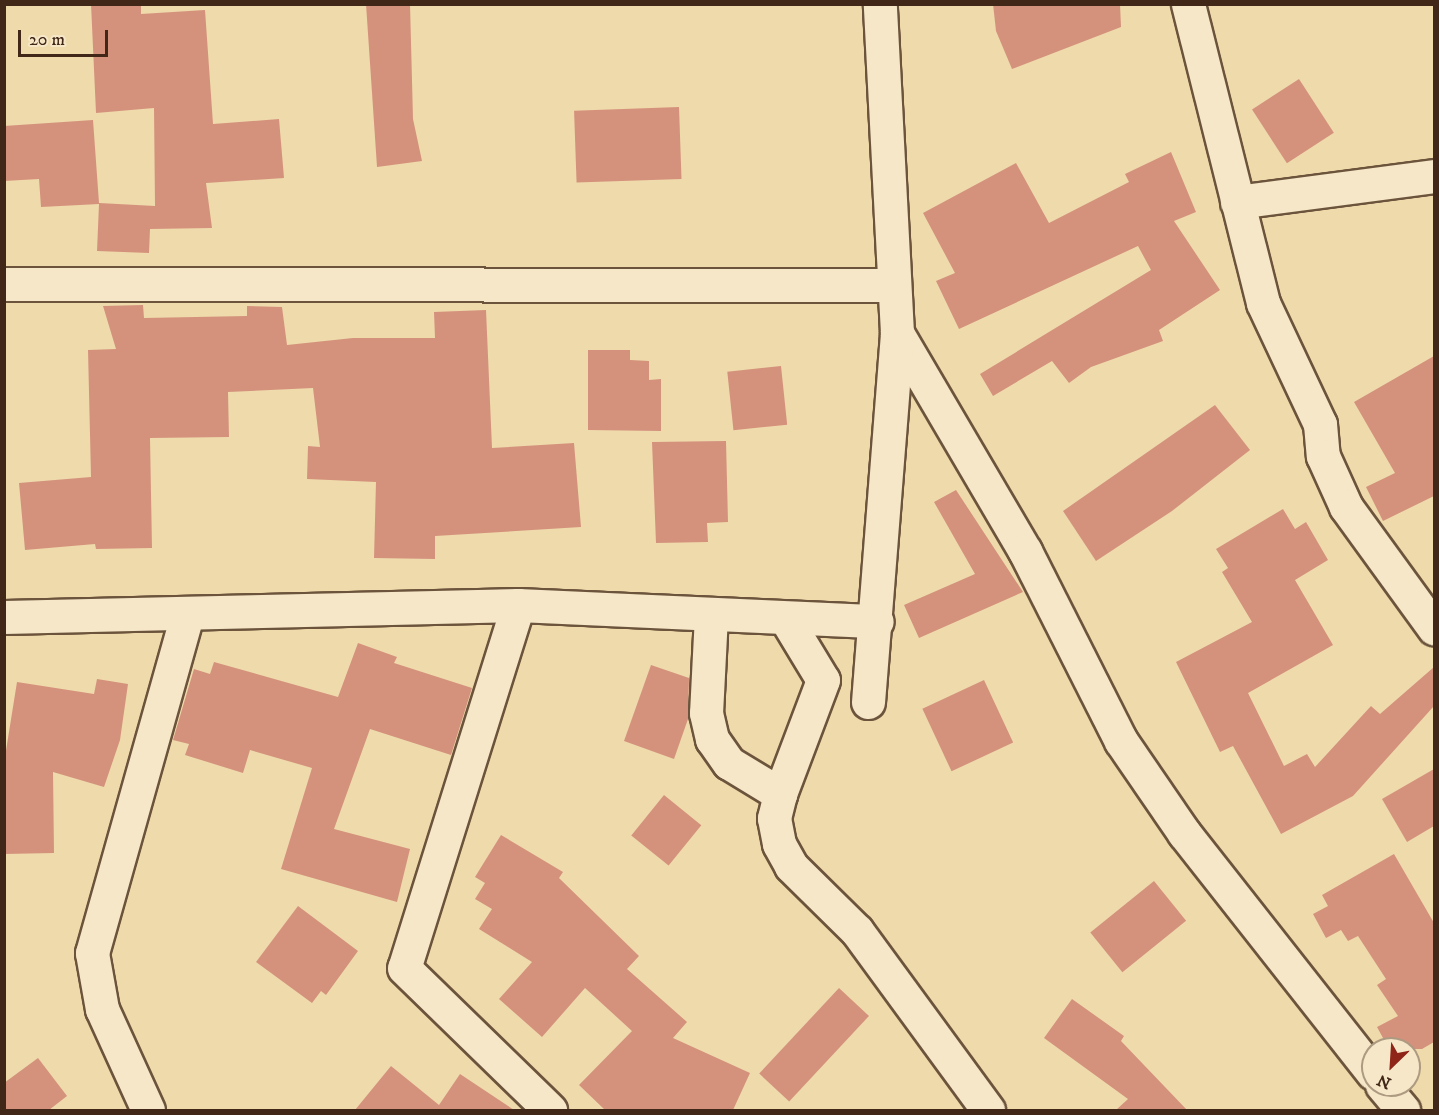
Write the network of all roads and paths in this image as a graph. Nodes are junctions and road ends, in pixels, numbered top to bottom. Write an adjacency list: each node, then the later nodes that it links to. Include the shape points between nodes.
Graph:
1 (880, 4): 6 (street)
2 (1188, 4): 4 (street)
3 (1434, 176): 4 (street)
4 (1238, 202): 14 (street, via 1263,303 1320,424 1323,456 1342,497)
5 (4, 284): 6 (street)
6 (893, 285): 7 (street)
7 (897, 333): 13 (street); 17 (street, via 1025,551 1121,741 1184,832)
8 (518, 605): 9 (street); 10 (street); 20 (street, via 404,968)
9 (187, 615): 11 (street); 19 (street, via 92,953 102,1009)
10 (711, 615): 12 (street); 16 (street, via 706,713 712,739 729,763)
11 (4, 617)
12 (786, 619): 13 (street); 16 (street, via 819,667 823,680)
13 (877, 621): 15 (street)
14 (1434, 628)
15 (868, 702)
16 (780, 794): 21 (street, via 774,818 779,844 791,866 857,931)
17 (1361, 1058)
18 (1392, 1097): 22 (street)
19 (148, 1110)
20 (550, 1110)
21 (988, 1110)
22 (1402, 1110)

